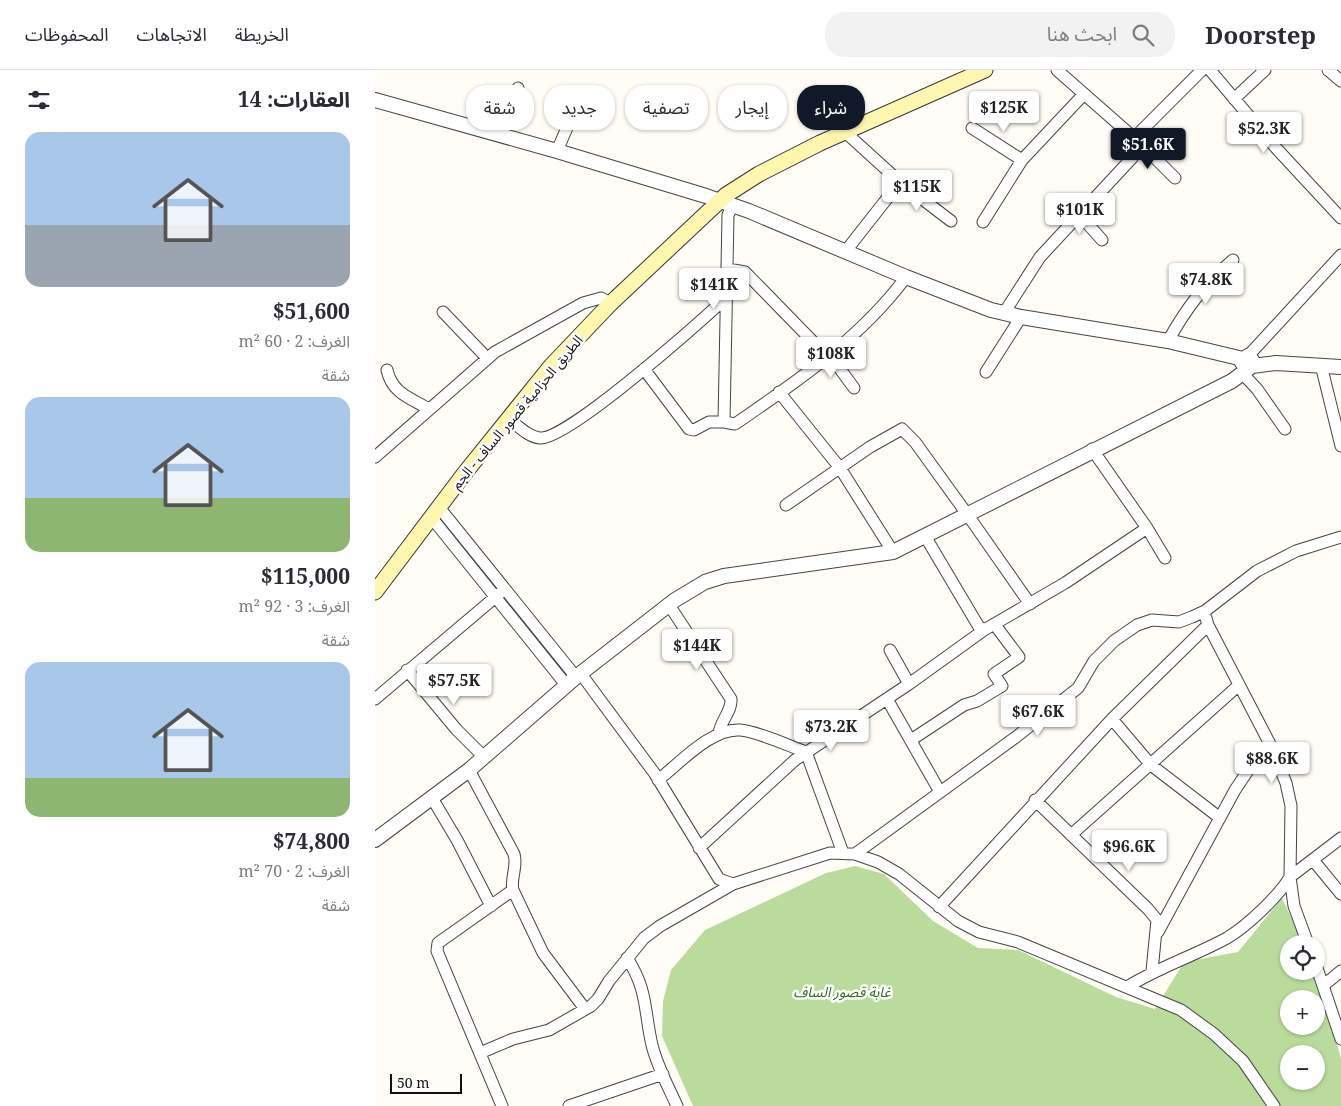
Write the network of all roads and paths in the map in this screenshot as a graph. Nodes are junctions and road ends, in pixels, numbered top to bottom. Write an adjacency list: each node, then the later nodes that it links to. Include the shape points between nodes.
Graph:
1 (985, 70): 14 (main road, الطريق الحزامية قصور الساف - الجم)
2 (1057, 70): 8 (street)
3 (1202, 70): 16 (street)
4 (1210, 70): 10 (street)
5 (1265, 70): 10 (street)
6 (1328, 70): 7 (street)
7 (1341, 82)
8 (1084, 94): 16 (street); 18 (street)
9 (375, 100): 15 (street)
10 (1234, 100): 23 (street)
11 (972, 128): 18 (street)
12 (499, 130): 15 (street)
13 (566, 130): 17 (street)
14 (845, 132): 20 (street); 21 (main road, الطريق الحزامية قصور الساف - الجم, via 759,174)
15 (497, 135): 17 (street)
16 (1138, 141): 19 (street); 22 (street, via 1132,158)
17 (557, 151): 21 (street)
18 (1022, 160): 25 (street)
19 (1175, 178)
20 (900, 182): 24 (street); 27 (street)
21 (726, 204): 27 (street); 30 (street); 33 (main road, الطريق الحزامية قصور الساف - الجم)
22 (1078, 213): 26 (street); 35 (street, via 1040,257)
23 (1341, 218)
24 (951, 220)
25 (983, 222)
26 (1102, 240)
27 (845, 252): 31 (street)
28 (1341, 255): 40 (street)
29 (1233, 260): 37 (street, via 1207,282 1181,316)
30 (728, 270): 32 (street); 38 (street, via 745,272)
31 (906, 277): 35 (street); 38 (street, via 894,293)
32 (727, 297): 43 (street); 50 (street)
33 (611, 303): 39 (street, via 601,298 583,302); 49 (main road, الطريق الحزامية قصور الساف - الجم, via 551,366)
34 (443, 312): 39 (street)
35 (1004, 313): 36 (street)
36 (1021, 317): 37 (street); 45 (street)
37 (1168, 341): 40 (street)
38 (828, 355): 46 (street); 47 (street)
39 (487, 358): 48 (street)
40 (1247, 363): 41 (street, via 1269,360); 51 (street, via 1257,389); 53 (street)
41 (1321, 365): 42 (street); 52 (street)
42 (1341, 367)
43 (644, 369): 49 (street, via 601,404 546,438 532,437); 50 (street, via 689,429 694,430 709,422)
44 (387, 370): 48 (street, via 395,389)
45 (986, 372)
46 (854, 388)
47 (779, 392): 50 (street, via 735,424); 55 (street)
48 (429, 409): 54 (street)
49 (508, 418): 57 (main road, الطريق الحزامية قصور الساف - الجم)
50 (724, 422)
51 (1285, 429)
52 (1341, 446)
53 (1092, 449): 58 (street); 59 (street)
54 (375, 457)
55 (840, 468): 56 (street); 58 (street, via 902,429); 62 (street)
56 (786, 505)
57 (435, 512): 64 (street); 65 (main road, الطريق الحزامية قصور الساف - الجم); 66 (street)
58 (967, 514): 60 (street); 67 (street)
59 (1147, 528): 63 (street); 67 (street)
60 (925, 536): 62 (street); 72 (street, via 979,627)
61 (1341, 538): 69 (street, via 1296,551 1257,571)
62 (893, 552): 68 (street, via 716,578)
63 (1165, 558)
64 (505, 590): 66 (street); 75 (street)
65 (375, 592)
66 (495, 597): 74 (street); 75 (street)
67 (1030, 604): 70 (street)
68 (669, 605): 75 (street); 81 (street, via 731,699)
69 (1205, 611): 71 (street); 89 (street, via 1179,622 1152,620 1137,625 1094,661 1078,688)
70 (995, 625): 72 (street); 82 (street, via 1019,657 994,674 1002,686 964,705)
71 (1208, 625): 77 (street); 80 (street)
72 (984, 630): 76 (street)
73 (890, 650): 76 (street)
74 (407, 670): 78 (street); 85 (street)
75 (574, 679): 85 (street); 88 (street)
76 (909, 684): 79 (street)
77 (1239, 685): 83 (street); 86 (street)
78 (375, 699)
79 (887, 699): 82 (street); 84 (street)
80 (1112, 719): 86 (street); 91 (street)
81 (719, 733): 84 (street, via 740,730); 88 (street)
82 (911, 740): 89 (street)
83 (1271, 746): 92 (street, via 1251,766); 100 (street, via 1286,783 1291,806)
84 (806, 752): 96 (street); 97 (street)
85 (483, 757): 87 (street)
86 (1151, 765): 92 (street); 93 (street)
87 (469, 770): 90 (street); 102 (street, via 514,854 517,867)
88 (658, 780): 96 (street)
89 (941, 792): 98 (street)
90 (431, 798): 95 (street); 104 (street)
91 (1035, 800): 93 (street); 105 (street)
92 (1220, 818): 106 (street)
93 (1071, 835): 106 (street, via 1148,909 1157,920)
94 (1341, 838): 99 (street)
95 (375, 840)
96 (699, 848): 101 (street, via 719,879)
97 (843, 853): 98 (street); 101 (street, via 830,853)
98 (855, 854): 105 (street, via 899,874)
99 (1313, 860): 100 (street); 103 (street)
100 (1290, 877): 107 (street, via 1294,906); 109 (street, via 1278,896 1228,937)
101 (733, 884): 108 (street, via 660,926 644,938)
102 (513, 890): 104 (street); 114 (street, via 543,953)
103 (1341, 894)
104 (491, 906): 116 (street, via 438,943 437,951)
105 (939, 907): 113 (street, via 979,932 1018,942)
106 (1157, 934): 109 (street)
107 (1305, 935)
108 (627, 958): 114 (street, via 598,999); 117 (street, via 642,988 652,1045)
109 (1152, 971): 113 (street)
110 (1341, 971): 112 (street)
111 (1322, 980): 112 (street)
112 (1324, 985): 115 (street)
113 (1127, 987): 121 (street, via 1181,1010 1215,1034 1243,1062)
114 (585, 1009): 116 (street, via 549,1030 513,1039)
115 (1341, 1039)
116 (480, 1053): 118 (street)
117 (663, 1074): 119 (street); 120 (street)
118 (502, 1106)
119 (569, 1106)
120 (677, 1106)
121 (1274, 1106)

